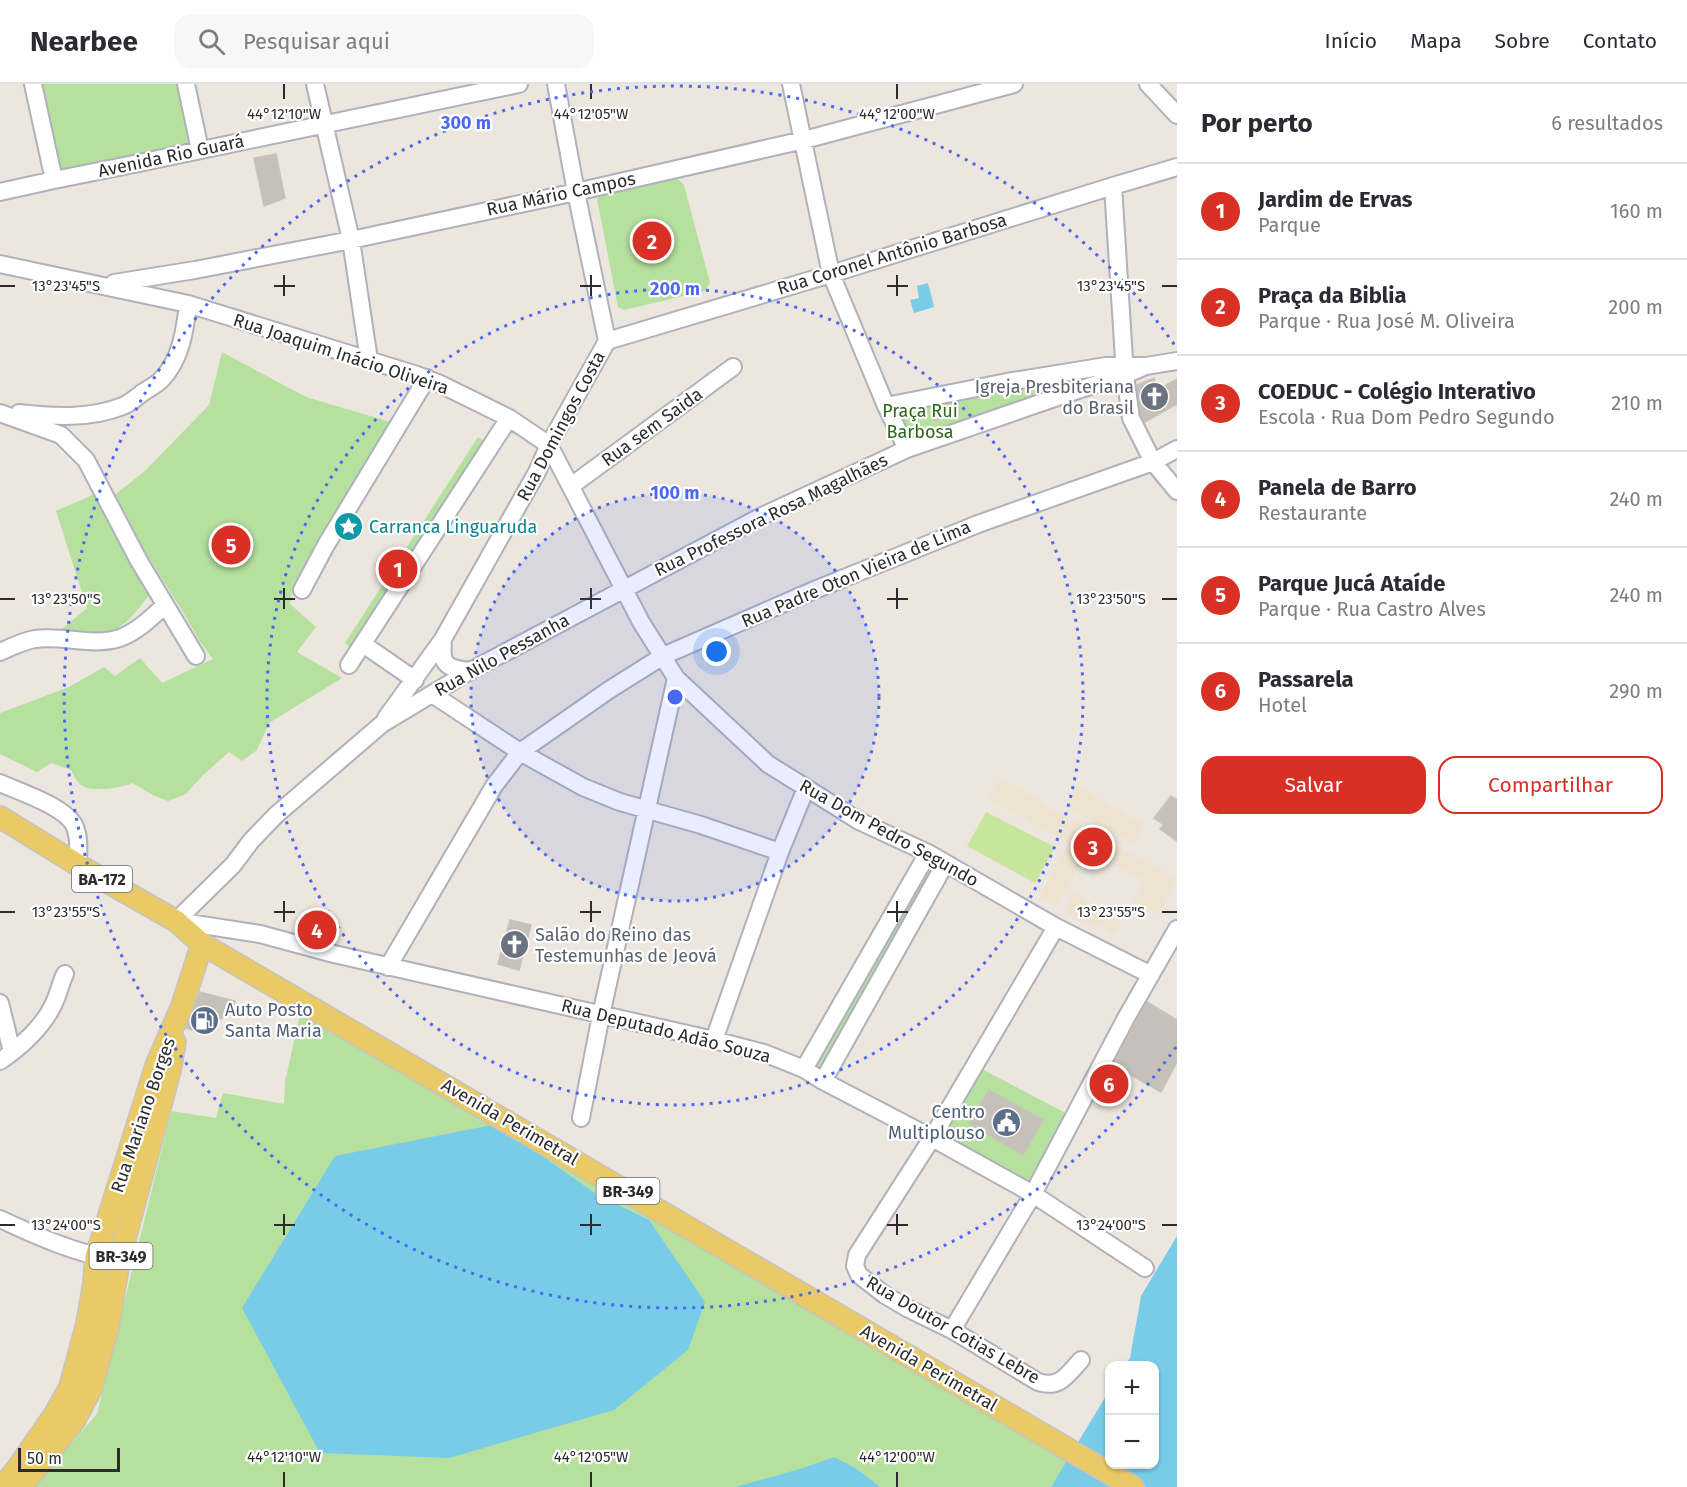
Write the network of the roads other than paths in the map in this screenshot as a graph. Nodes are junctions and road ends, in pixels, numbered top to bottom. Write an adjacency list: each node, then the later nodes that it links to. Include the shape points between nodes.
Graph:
1 (33, 84): 14 (street)
2 (186, 84): 12 (street)
3 (315, 84): 10 (street)
4 (519, 84): 10 (street, Avenida Rio Guará)
5 (556, 84): 17 (street)
6 (791, 84): 11 (street)
7 (1014, 84): 11 (street, Rua Mário Campos)
8 (1148, 84): 9 (street)
9 (1177, 115)
10 (325, 124): 12 (street, Avenida Rio Guará); 18 (street)
11 (804, 140): 17 (street, Rua Mário Campos); 20 (street)
12 (200, 150): 14 (street, Avenida Rio Guará)
13 (1177, 167): 15 (street, Rua Coronel Antônio Barbosa)
14 (54, 180): 16 (street, Avenida Rio Guará)
15 (1113, 186): 20 (street, Rua Coronel Antônio Barbosa); 27 (street)
16 (0, 192)
17 (576, 192): 18 (street, Rua Mário Campos); 23 (street)
18 (351, 240): 21 (street, Rua Mário Campos); 24 (street)
19 (0, 264): 21 (street, Rua Joaquim Inácio Oliveira)
20 (831, 274): 23 (street, Rua Coronel Antônio Barbosa); 29 (street)
21 (105, 285): 22 (street, Rua Joaquim Inácio Oliveira)
22 (188, 304): 24 (street, Rua Joaquim Inácio Oliveira); 30 (street, via 181,346 172,365 161,381 125,405 90,416)
23 (607, 341): 32 (street, Rua Domingos Costa)
24 (369, 360): 28 (street, Rua Joaquim Inácio Oliveira)
25 (1177, 361): 27 (street, Rua Professora Rosa Magalhães)
26 (733, 367): 36 (street, Rua sem Saida)
27 (1124, 370): 29 (street, via 1106,366); 33 (street, Rua Professora Rosa Magalhães); 35 (street, via 1131,418)
28 (427, 378): 31 (street, Rua Joaquim Inácio Oliveira); 39 (street)
29 (886, 406): 33 (street)
30 (0, 412): 40 (street, via 61,435 86,460)
31 (509, 418): 32 (street, Rua Joaquim Inácio Oliveira); 42 (street)
32 (549, 445): 36 (street, Rua Joaquim Inácio Oliveira); 41 (street, Rua Domingos Costa)
33 (907, 448): 38 (street, Rua Professora Rosa Magalhães, via 762,516)
34 (1177, 449): 35 (street, Rua Padre Oton Vieira de Lima)
35 (1153, 462): 37 (street); 45 (street, Rua Padre Oton Vieira de Lima, via 967,528)
36 (571, 486): 38 (street, Rua Joaquim Inácio Oliveira)
37 (1177, 491)
38 (623, 588): 45 (street, Rua Dom Pedro Segundo); 47 (street, Rua Nilo Pessanha)
39 (302, 590)
40 (165, 605): 43 (street, via 118,639 35,639); 44 (street)
41 (443, 639): 47 (street, via 441,656 445,663 455,669); 49 (street, Rua Domingos Costa)
42 (363, 644): 46 (street); 49 (street)
43 (0, 652)
44 (196, 656)
45 (663, 656): 48 (street, Rua Dom Pedro Segundo); 52 (street, Rua Padre Oton Vieira de Lima)
46 (349, 665)
47 (470, 670): 50 (street, Rua Nilo Pessanha)
48 (676, 678): 54 (street, Rua Dom Pedro Segundo, via 768,764); 55 (street)
49 (415, 680): 51 (street, Rua Domingos Costa)
50 (432, 694): 51 (street, Rua Nilo Pessanha); 52 (street)
51 (382, 724): 61 (street, via 276,815 233,865)
52 (520, 752): 55 (street, via 583,787); 65 (street, Rua Padre Oton Vieira de Lima, via 494,786)
53 (0, 783): 60 (street, via 61,810 75,826)
54 (806, 788): 57 (street); 58 (street, Rua Dom Pedro Segundo, via 859,821)
55 (646, 809): 57 (street); 70 (street)
56 (0, 817): 60 (main road, Avenida Perimetral / BA-172)
57 (780, 852): 71 (street)
58 (928, 853): 59 (street, Rua Dom Pedro Segundo); 73 (street)
59 (945, 864): 62 (street, Rua Dom Pedro Segundo); 74 (street)
60 (78, 865): 61 (main road, Avenida Perimetral / BA-172)
61 (176, 921): 64 (main road, Avenida Perimetral / BA-172); 65 (street, Rua Deputado Adão Souza, via 260,934)
62 (1056, 927): 67 (street, Rua Dom Pedro Segundo); 76 (street, Rua Doutor Cotias Lebre)
63 (1177, 929): 67 (street)
64 (202, 944): 69 (main road, Rua Mariano Borges / BR-349); 86 (main road, Avenida Perimetral / BR-349)
65 (388, 967): 70 (street, Rua Deputado Adão Souza)
66 (65, 974): 72 (street, via 40,1025)
67 (1151, 975): 77 (street)
68 (0, 1003): 72 (street)
69 (182, 1006): 79 (main road, Rua Mariano Borges / BR-349, via 156,1066); 80 (main road, Rua Mariano Borges / BR-349, via 170,1070)
70 (601, 1015): 71 (street, Rua Deputado Adão Souza); 75 (street)
71 (714, 1041): 73 (street, Rua Deputado Adão Souza, via 764,1053)
72 (6, 1057)
73 (804, 1069): 74 (street, Rua Deputado Adão Souza)
74 (823, 1081): 76 (street, Rua Deputado Adão Souza)
75 (580, 1118)
76 (932, 1138): 77 (street, Rua Deputado Adão Souza); 82 (street, Rua Doutor Cotias Lebre, via 857,1255 855,1266 885,1295)
77 (1033, 1194): 81 (street, Rua Deputado Adão Souza); 82 (street)
78 (0, 1219): 79 (street)
79 (96, 1257): 80 (street); 84 (main road, Rua Mariano Borges / BR-349, via 87,1324 70,1387)
80 (120, 1261): 85 (main road, Rua Mariano Borges / BR-349, via 92,1389 74,1421)
81 (1145, 1268)
82 (952, 1330): 83 (street, Rua Doutor Cotias Lebre, via 1048,1385 1055,1384)
83 (1082, 1360)
84 (2, 1487)
85 (21, 1487)
86 (1133, 1487)

